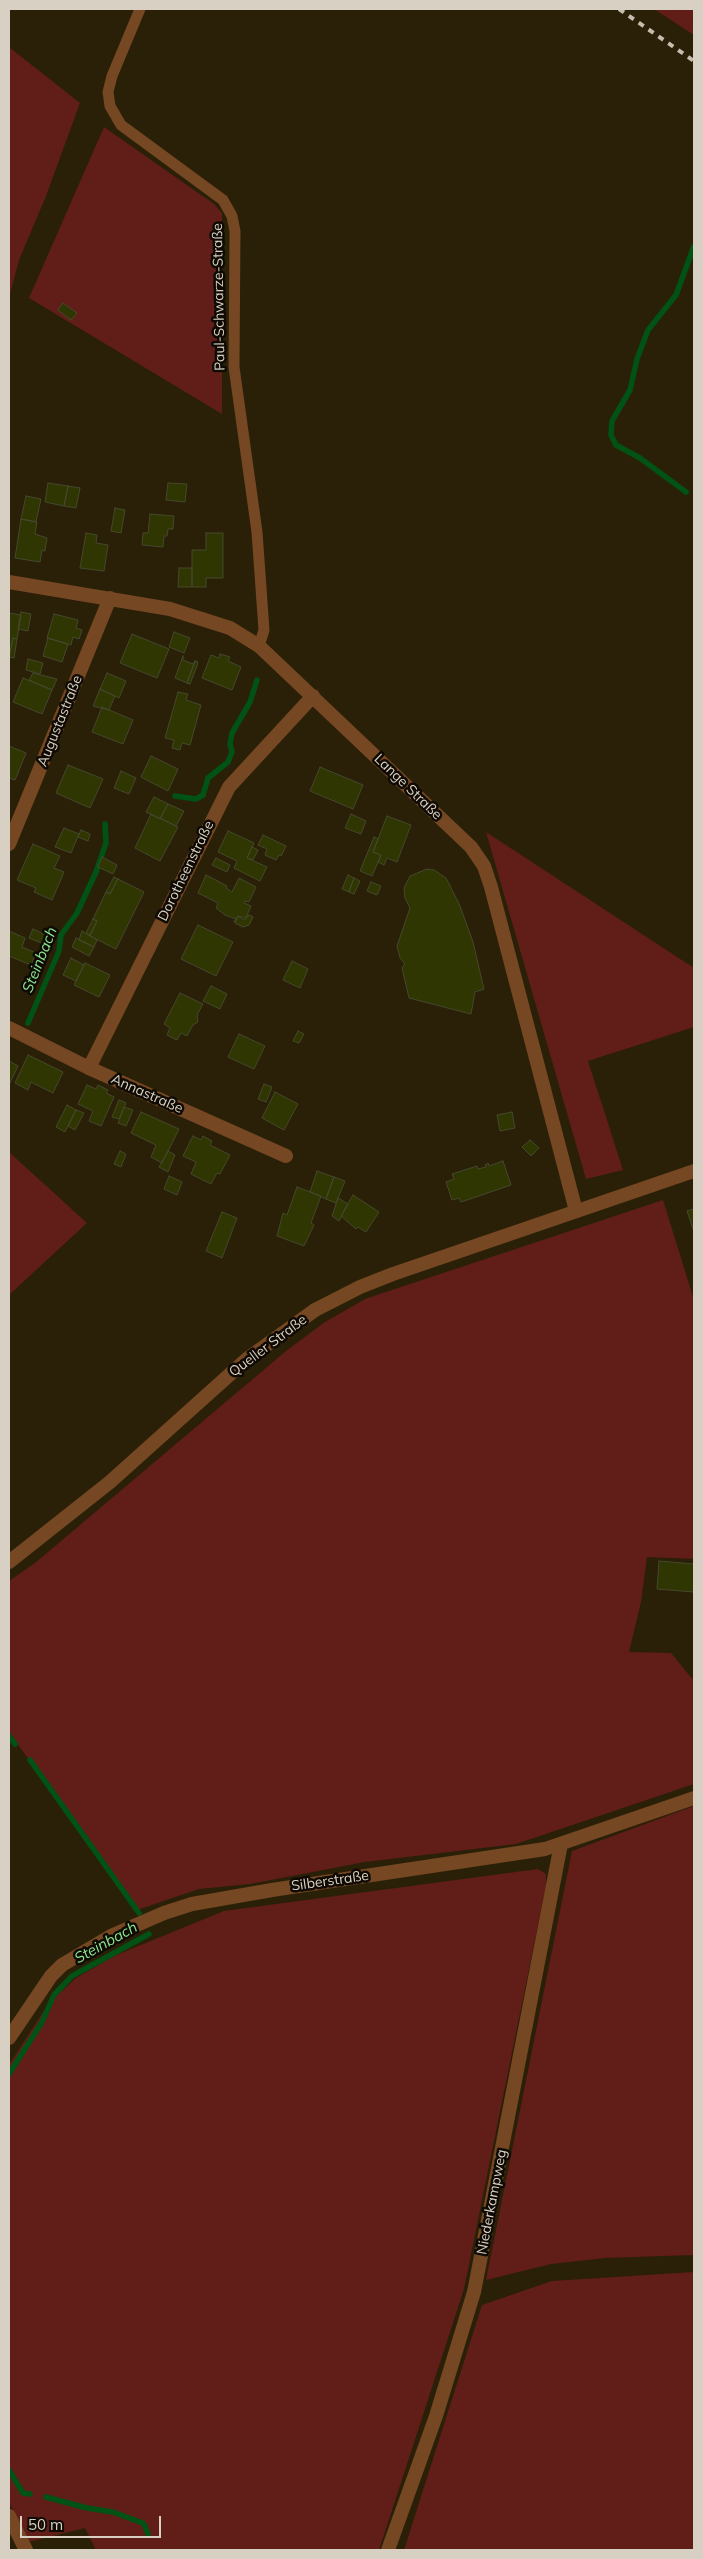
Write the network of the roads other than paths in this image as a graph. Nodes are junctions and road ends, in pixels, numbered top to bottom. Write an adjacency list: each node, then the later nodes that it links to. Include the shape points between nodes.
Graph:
1 (140, 9): 4 (lane, Paul-Schwarze-Straße, via 112,76 108,92 110,106 121,125 223,200 232,216 235,231 234,367 257,532 264,630)
2 (9, 582): 3 (street, Lange Straße)
3 (110, 598): 4 (street, Lange Straße, via 207,619 230,628); 6 (street, Augustastraße)
4 (259, 646): 5 (street, Lange Straße)
5 (313, 696): 8 (street, Dorotheenstraße, via 230,787); 11 (street, Lange Straße, via 471,847 484,866)
6 (9, 844)
7 (9, 1028): 8 (street, Annastraße)
8 (89, 1068): 9 (street, Annastraße)
9 (286, 1156)
10 (694, 1171): 11 (street, Queller Straße)
11 (576, 1211): 12 (street, Queller Straße, via 393,1274 315,1310 241,1365 110,1482)
12 (9, 1562)
13 (694, 1798): 14 (street, Silberstraße)
14 (561, 1844): 15 (street, Silberstraße, via 529,1852 272,1890 192,1904 164,1913 111,1936 62,1964); 18 (street, Niederkampweg, via 474,2292 436,2416)
15 (9, 2038)
16 (9, 2516): 17 (street)
17 (26, 2550)
18 (388, 2550)

